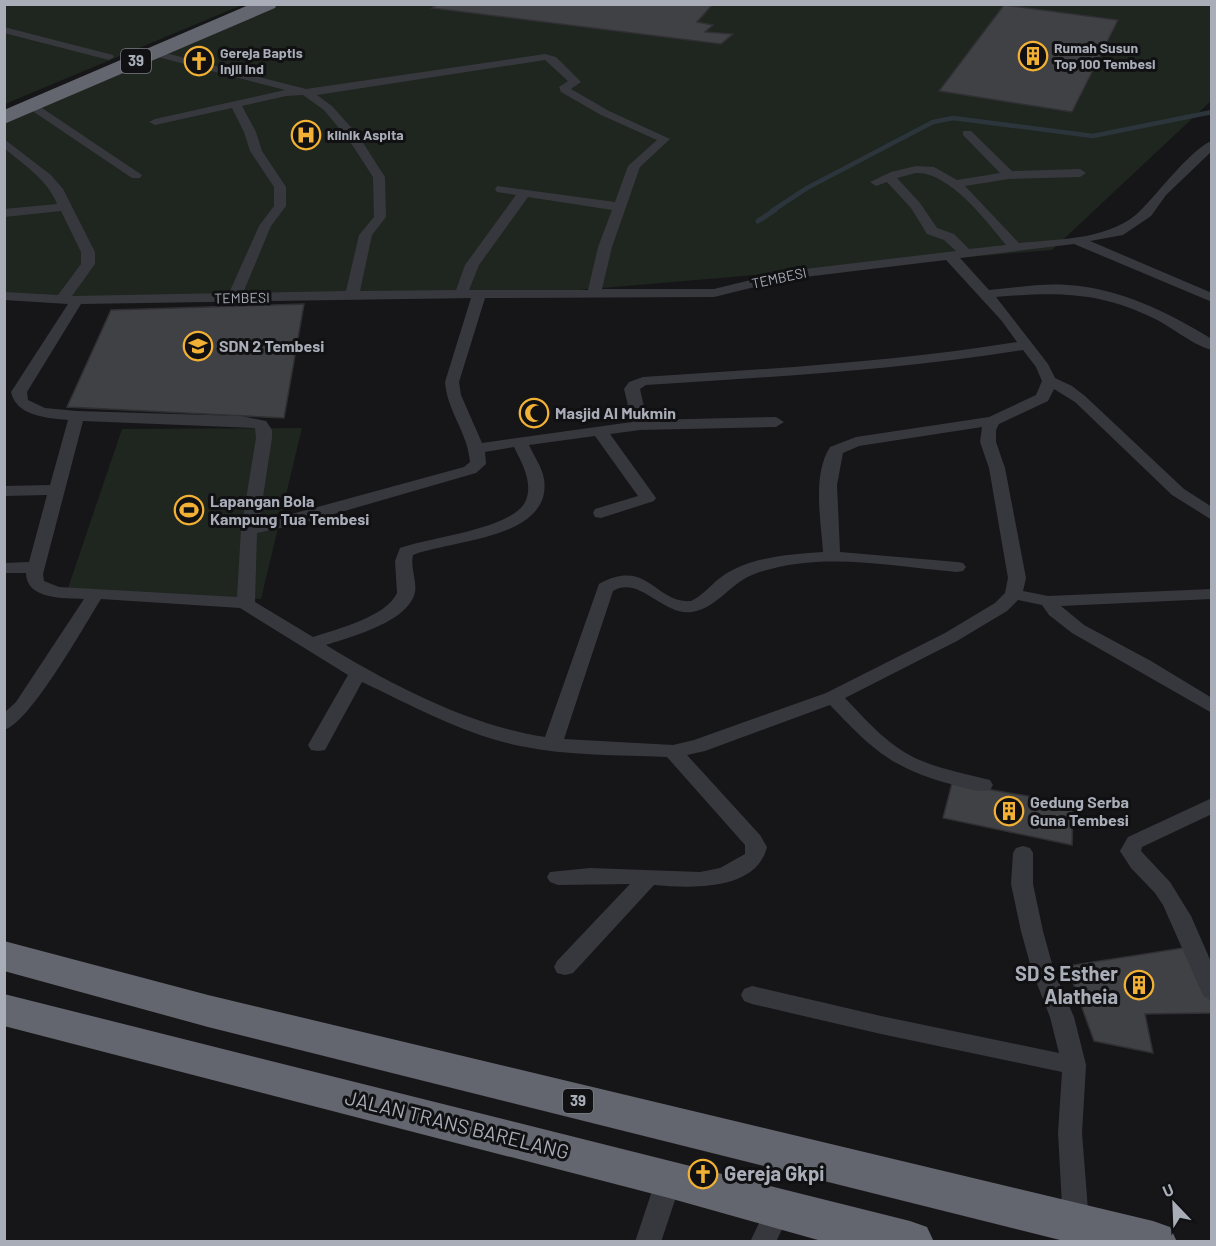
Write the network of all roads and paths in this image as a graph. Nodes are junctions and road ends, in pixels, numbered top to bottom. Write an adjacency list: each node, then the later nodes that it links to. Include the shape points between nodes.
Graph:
1 (231, 4): 5 (highway, 39)
2 (268, 4): 4 (highway, 39)
3 (4, 30): 5 (street)
4 (154, 53): 6 (street); 9 (highway, 39)
5 (109, 57): 7 (highway, 39)
6 (306, 92): 8 (street); 22 (street, via 548,57 575,82 564,90 664,139 634,166); 31 (street, via 354,138 379,177 380,217 366,235)
7 (4, 100)
8 (235, 104): 11 (street); 34 (street, via 256,152 280,188 280,206 265,226)
9 (32, 106): 10 (highway, 39); 16 (street)
10 (4, 118)
11 (155, 122)
12 (967, 134): 17 (street)
13 (4, 142): 21 (street, via 47,178)
14 (1212, 144): 24 (street, TEMBESI, via 1134,224 1118,232)
15 (1080, 173): 17 (street)
16 (136, 175)
17 (1009, 175): 18 (street)
18 (954, 184): 25 (street); 26 (street, via 929,170 882,180 916,206 932,231 948,237)
19 (501, 189): 20 (street)
20 (524, 193): 22 (street); 28 (street, via 472,266)
21 (65, 207): 23 (street); 35 (street, via 88,252 88,264)
22 (620, 207): 32 (street, via 605,247)
23 (4, 213)
24 (1078, 241): 25 (street, TEMBESI); 30 (street, TEMBESI)
25 (1016, 248): 26 (street, TEMBESI)
26 (958, 255): 29 (street); 32 (street, TEMBESI, via 788,275 714,293)
27 (480, 293): 28 (street, TEMBESI); 32 (street, TEMBESI); 45 (street, via 452,382 453,395)
28 (461, 294): 31 (street, TEMBESI)
29 (987, 294): 36 (street); 37 (street, via 1065,289 1106,294 1156,315)
30 (1209, 294)
31 (352, 295): 34 (street, TEMBESI)
32 (594, 295)
33 (4, 296): 35 (street, TEMBESI)
34 (234, 298): 35 (street, TEMBESI)
35 (69, 300): 39 (street, via 19,392 21,402 29,408)
36 (1025, 345): 38 (street); 42 (street, via 855,367 643,381 632,389)
37 (1212, 346)
38 (1049, 381): 40 (street, via 1043,398); 49 (street, via 1080,399 1178,492)
39 (77, 416): 46 (street); 50 (street, via 261,424 264,438)
40 (993, 421): 51 (street, via 856,442 836,450 829,489); 56 (street, via 988,442 997,468 1017,578)
41 (776, 422): 42 (street)
42 (640, 425): 43 (street)
43 (599, 430): 44 (street); 48 (street, via 648,498)
44 (519, 442): 45 (street); 60 (street, via 536,482 527,513 503,526 406,552 406,596 399,606 384,616)
45 (477, 448): 50 (street, via 478,464 470,470)
46 (57, 490): 47 (street); 52 (street)
47 (4, 491)
48 (601, 513)
49 (1212, 515)
50 (249, 530): 59 (street)
51 (832, 558): 53 (street); 66 (street, via 755,568 727,580 714,595 688,608 632,581 610,584 605,588)
52 (37, 567): 54 (street); 55 (street, via 34,579 40,587)
53 (957, 567)
54 (4, 568)
55 (96, 594): 59 (street); 64 (street, via 22,706)
56 (1014, 594): 58 (street); 62 (street, via 951,637)
57 (1212, 594): 58 (street)
58 (1048, 601): 63 (street, via 1081,630)
59 (246, 604): 60 (street)
60 (311, 644): 61 (street)
61 (358, 674): 65 (street); 66 (street, via 454,718 520,740)
62 (833, 697): 67 (street, via 698,746); 68 (street, via 897,757 937,774)
63 (1212, 707)
64 (4, 724)
65 (318, 745)
66 (552, 745): 67 (street)
67 (673, 751): 72 (street, via 753,840 757,853 746,864 707,879)
68 (983, 785)
69 (1212, 805): 75 (street, via 1135,842 1130,851 1166,890)
70 (1023, 853): 78 (street, via 1022,884 1032,931)
71 (558, 877): 72 (street)
72 (649, 877): 74 (street)
73 (4, 956): 80 (highway, 39, via 208,1011)
74 (565, 967)
75 (1212, 992)
76 (752, 994): 78 (street)
77 (4, 1010): 79 (highway, JALAN TRANS BARELANG)
78 (1074, 1065): 80 (street, via 1070,1133)
79 (669, 1179): 81 (highway, JALAN TRANS BARELANG); 82 (street)
80 (1076, 1223): 84 (highway, 39)
81 (771, 1226): 83 (highway, JALAN TRANS BARELANG)
82 (648, 1242)
83 (910, 1242)
84 (1153, 1242)

